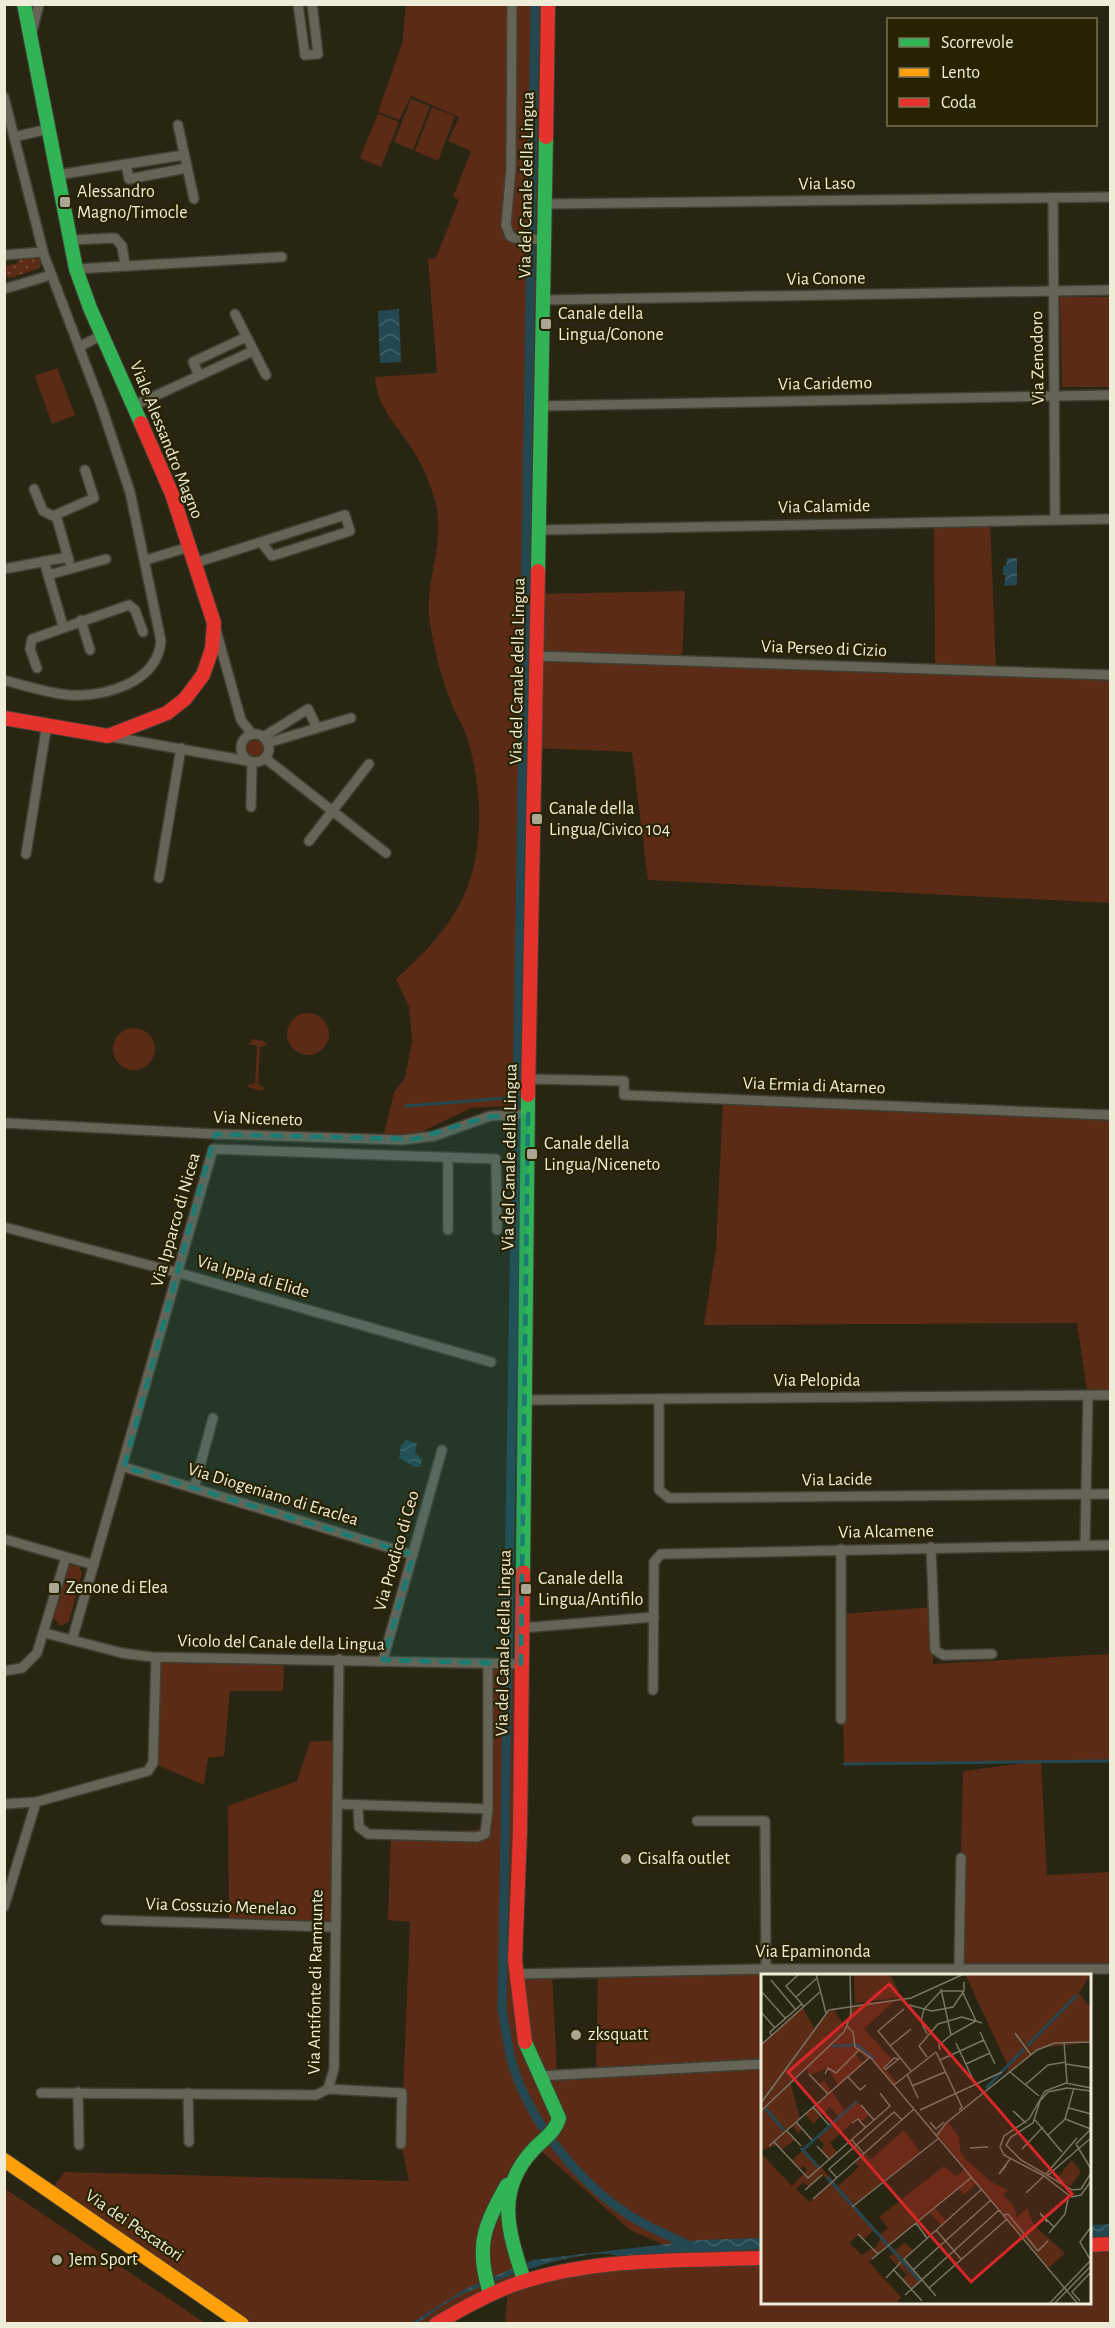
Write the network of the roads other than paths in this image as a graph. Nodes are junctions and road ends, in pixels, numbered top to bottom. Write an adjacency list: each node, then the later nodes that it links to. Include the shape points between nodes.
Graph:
1 (24, 4): 7 (street, Viale Alessandro Magno)
2 (39, 4): 7 (street)
3 (298, 4): 4 (street, via 305,56 318,54)
4 (312, 4)
5 (512, 4): 21 (street, via 511,168 506,225 510,236)
6 (548, 4): 19 (street, Via del Canale della Lingua)
7 (31, 37): 10 (street, Viale Alessandro Magno)
8 (4, 98): 11 (street)
9 (178, 124): 12 (street)
10 (48, 129): 11 (street); 15 (street, Viale Alessandro Magno)
11 (14, 137): 22 (street)
12 (184, 155): 13 (street); 14 (street)
13 (126, 164): 14 (street, via 129,179); 15 (street)
14 (187, 168): 18 (street)
15 (57, 175): 20 (street, Viale Alessandro Magno)
16 (1053, 198): 17 (street, Via Laso); 19 (street, Via Laso); 30 (street, Via Zenodoro)
17 (1110, 198)
18 (194, 199)
19 (545, 204): 21 (street, Via del Canale della Lingua)
20 (69, 240): 25 (street, via 115,238 122,246); 26 (street, Viale Alessandro Magno)
21 (540, 240): 31 (street, Via del Canale della Lingua)
22 (43, 252): 23 (street); 27 (street)
23 (4, 255)
24 (282, 257): 25 (street)
25 (125, 265): 26 (street)
26 (76, 269): 33 (street, Viale Alessandro Magno)
27 (51, 275): 28 (street); 35 (street)
28 (4, 289)
29 (1110, 291): 30 (street, Via Conone)
30 (1053, 292): 31 (street, Via Conone); 39 (street, Via Zenodoro)
31 (543, 300): 42 (street, Via del Canale della Lingua)
32 (236, 314): 34 (street)
33 (102, 335): 35 (street); 41 (street, Viale Alessandro Magno)
34 (246, 337): 36 (street); 37 (street, via 193,362)
35 (79, 347): 53 (street, via 124,472)
36 (253, 351): 37 (street); 38 (street)
37 (199, 375): 41 (street)
38 (266, 375)
39 (1056, 395): 40 (street, Via Caridemo); 42 (street, Via Caridemo); 46 (street, Via Zenodoro)
40 (1110, 395)
41 (135, 405): 50 (street, Viale Alessandro Magno)
42 (540, 406): 48 (street, Via del Canale della Lingua)
43 (86, 470): 45 (street, via 94,498)
44 (34, 489): 45 (street, via 45,513)
45 (56, 514): 51 (street)
46 (1055, 518): 47 (street, Via Calamide); 48 (street, Via Calamide)
47 (1110, 519)
48 (538, 530): 64 (street, Via del Canale della Lingua)
49 (261, 542): 49 (street, via 345,515 350,531 272,556); 55 (street)
50 (189, 547): 53 (street); 55 (street, Viale Alessandro Magno)
51 (68, 557): 54 (street); 57 (street)
52 (106, 559): 57 (street)
53 (146, 560): 67 (street, via 161,640 156,659 143,675 117,688 83,695 48,692)
54 (44, 561): 56 (street); 58 (street)
55 (195, 563): 60 (street, Viale Alessandro Magno)
56 (4, 569)
57 (70, 569): 58 (street)
58 (48, 575): 61 (street)
59 (81, 620): 61 (street); 62 (street, via 129,605 137,612); 63 (street)
60 (214, 623): 72 (street, via 241,720); 73 (street, Viale Alessandro Magno, via 209,663 190,694 161,716)
61 (63, 626): 65 (street, via 37,635 30,642)
62 (143, 632)
63 (90, 650)
64 (537, 656): 66 (street, Via Perseo di Cizio); 85 (street, Via del Canale della Lingua)
65 (37, 668)
66 (1110, 675)
67 (4, 680)
68 (4, 718): 70 (street, Viale Alessandro Magno)
69 (351, 718): 71 (street)
70 (48, 724): 73 (street, Viale Alessandro Magno); 83 (street)
71 (317, 728): 74 (street); 74 (street, via 308,709)
72 (252, 734): 74 (street); 77 (street, via 240,749)
73 (108, 736): 75 (street)
74 (265, 740): 76 (street)
75 (181, 748): 77 (street); 84 (street)
76 (265, 758): 77 (street); 80 (street)
77 (250, 762): 79 (street)
78 (369, 764): 80 (street)
79 (251, 807)
80 (333, 811): 81 (street); 82 (street)
81 (309, 841)
82 (386, 853)
83 (26, 854)
84 (159, 878)
85 (529, 1079): 86 (street, Via del Canale della Lingua); 87 (street, Via Ermia di Atarneo, via 624,1081 624,1095)
86 (524, 1114): 89 (street, Via Niceneto, via 486,1117 415,1139); 100 (street, Via del Canale della Lingua)
87 (1110, 1115)
88 (4, 1123): 89 (street, Via Niceneto)
89 (215, 1134): 90 (street)
90 (213, 1149): 91 (street, Via Ipparco di Nicea); 95 (street, Via Ipparco di Nicea)
91 (448, 1157): 93 (street); 94 (street, Via Ipparco di Nicea, via 496,1160)
92 (4, 1227): 95 (street, Via Ippia di Elide)
93 (448, 1230)
94 (497, 1230)
95 (179, 1273): 96 (street, Via Ippia di Elide); 103 (street, Via Ipparco di Nicea)
96 (491, 1362)
97 (1110, 1395): 98 (street, Via Pelopida)
98 (1088, 1396): 99 (street, Via Pelopida); 105 (street)
99 (659, 1399): 100 (street, Via Pelopida); 105 (street, Via Lacide, via 659,1490 669,1498)
100 (525, 1400): 116 (street, Via del Canale della Lingua)
101 (213, 1419): 104 (street)
102 (442, 1450): 112 (street, Via Prodico di Ceo)
103 (124, 1467): 104 (street, Via Diogeniano di Eraclea); 114 (street, Via Ipparco di Nicea)
104 (194, 1488): 112 (street, Via Diogeniano di Eraclea)
105 (1087, 1494): 106 (street, Via Lacide); 108 (street)
106 (1110, 1494)
107 (4, 1539): 113 (street)
108 (1085, 1544): 109 (street, Via Alcamene); 110 (street, Via Alcamene)
109 (1110, 1545)
110 (932, 1548): 111 (street, Via Alcamene); 119 (street, via 935,1650 942,1655)
111 (841, 1550): 115 (street, Via Alcamene, via 657,1556); 127 (street)
112 (413, 1555): 122 (street, Via Prodico di Ceo)
113 (66, 1557): 114 (street); 117 (street)
114 (94, 1565): 118 (street, Via Ipparco di Nicea)
115 (654, 1617): 116 (street); 126 (street)
116 (522, 1628): 124 (street, Via del Canale della Lingua)
117 (45, 1632): 118 (street, Vicolo del Canale della Lingua); 125 (street, via 31,1662 19,1670)
118 (72, 1640): 120 (street, Vicolo del Canale della Lingua)
119 (992, 1654)
120 (156, 1658): 121 (street, Vicolo del Canale della Lingua); 128 (street, via 153,1763 148,1771)
121 (339, 1659): 122 (street, Vicolo del Canale della Lingua); 130 (street, Via Antifonte di Ramnunte)
122 (383, 1660): 123 (street, Vicolo del Canale della Lingua)
123 (493, 1663): 124 (street, Vicolo del Canale della Lingua); 132 (street)
124 (518, 1663): 142 (street, Via del Canale della Lingua)
125 (4, 1671)
126 (653, 1690)
127 (842, 1719)
128 (36, 1802): 129 (street); 135 (street)
129 (4, 1804)
130 (338, 1804): 131 (street); 137 (street, Via Antifonte di Ramnunte)
131 (358, 1806): 132 (street); 132 (street, via 359,1827 366,1834 471,1838 485,1834)
132 (488, 1809)
133 (697, 1821): 139 (street, via 765,1821)
134 (961, 1858): 138 (street)
135 (4, 1907)
136 (106, 1920): 137 (street, Via Cossuzio Menelao)
137 (334, 1927): 145 (street, Via Antifonte di Ramnunte, via 334,2069)
138 (959, 1968): 139 (street, Via Epaminonda); 141 (street, Via Epaminonda)
139 (766, 1969): 142 (street, Via Epaminonda)
140 (1110, 1969): 141 (street, Via Epaminonda)
141 (992, 1972)
142 (516, 1974): 144 (street, Via del Canale della Lingua, via 523,2035)
143 (761, 2064): 144 (street)
144 (539, 2076): 153 (street, Via del Canale della Lingua, via 558,2111 558,2125)
145 (328, 2089): 148 (street, Via Antifonte di Ramnunte, via 316,2095); 150 (street, via 402,2093)
146 (78, 2091): 147 (street, Via Antifonte di Ramnunte); 148 (street, Via Antifonte di Ramnunte); 151 (street)
147 (41, 2093)
148 (188, 2093): 149 (street)
149 (189, 2142)
150 (401, 2144)
151 (79, 2145)
152 (4, 2160): 161 (street, Via dei Pescatori)
153 (513, 2172): 154 (street, Via del Canale della Lingua); 155 (street)
154 (488, 2221): 155 (street); 160 (street, Via del Canale della Lingua, via 479,2251)
155 (508, 2225): 159 (street)
156 (1110, 2244): 157 (street)
157 (1091, 2245)
158 (761, 2258): 159 (street, via 581,2267)
159 (523, 2278): 160 (street)
160 (489, 2291): 162 (street)
161 (242, 2324)
162 (436, 2324)

